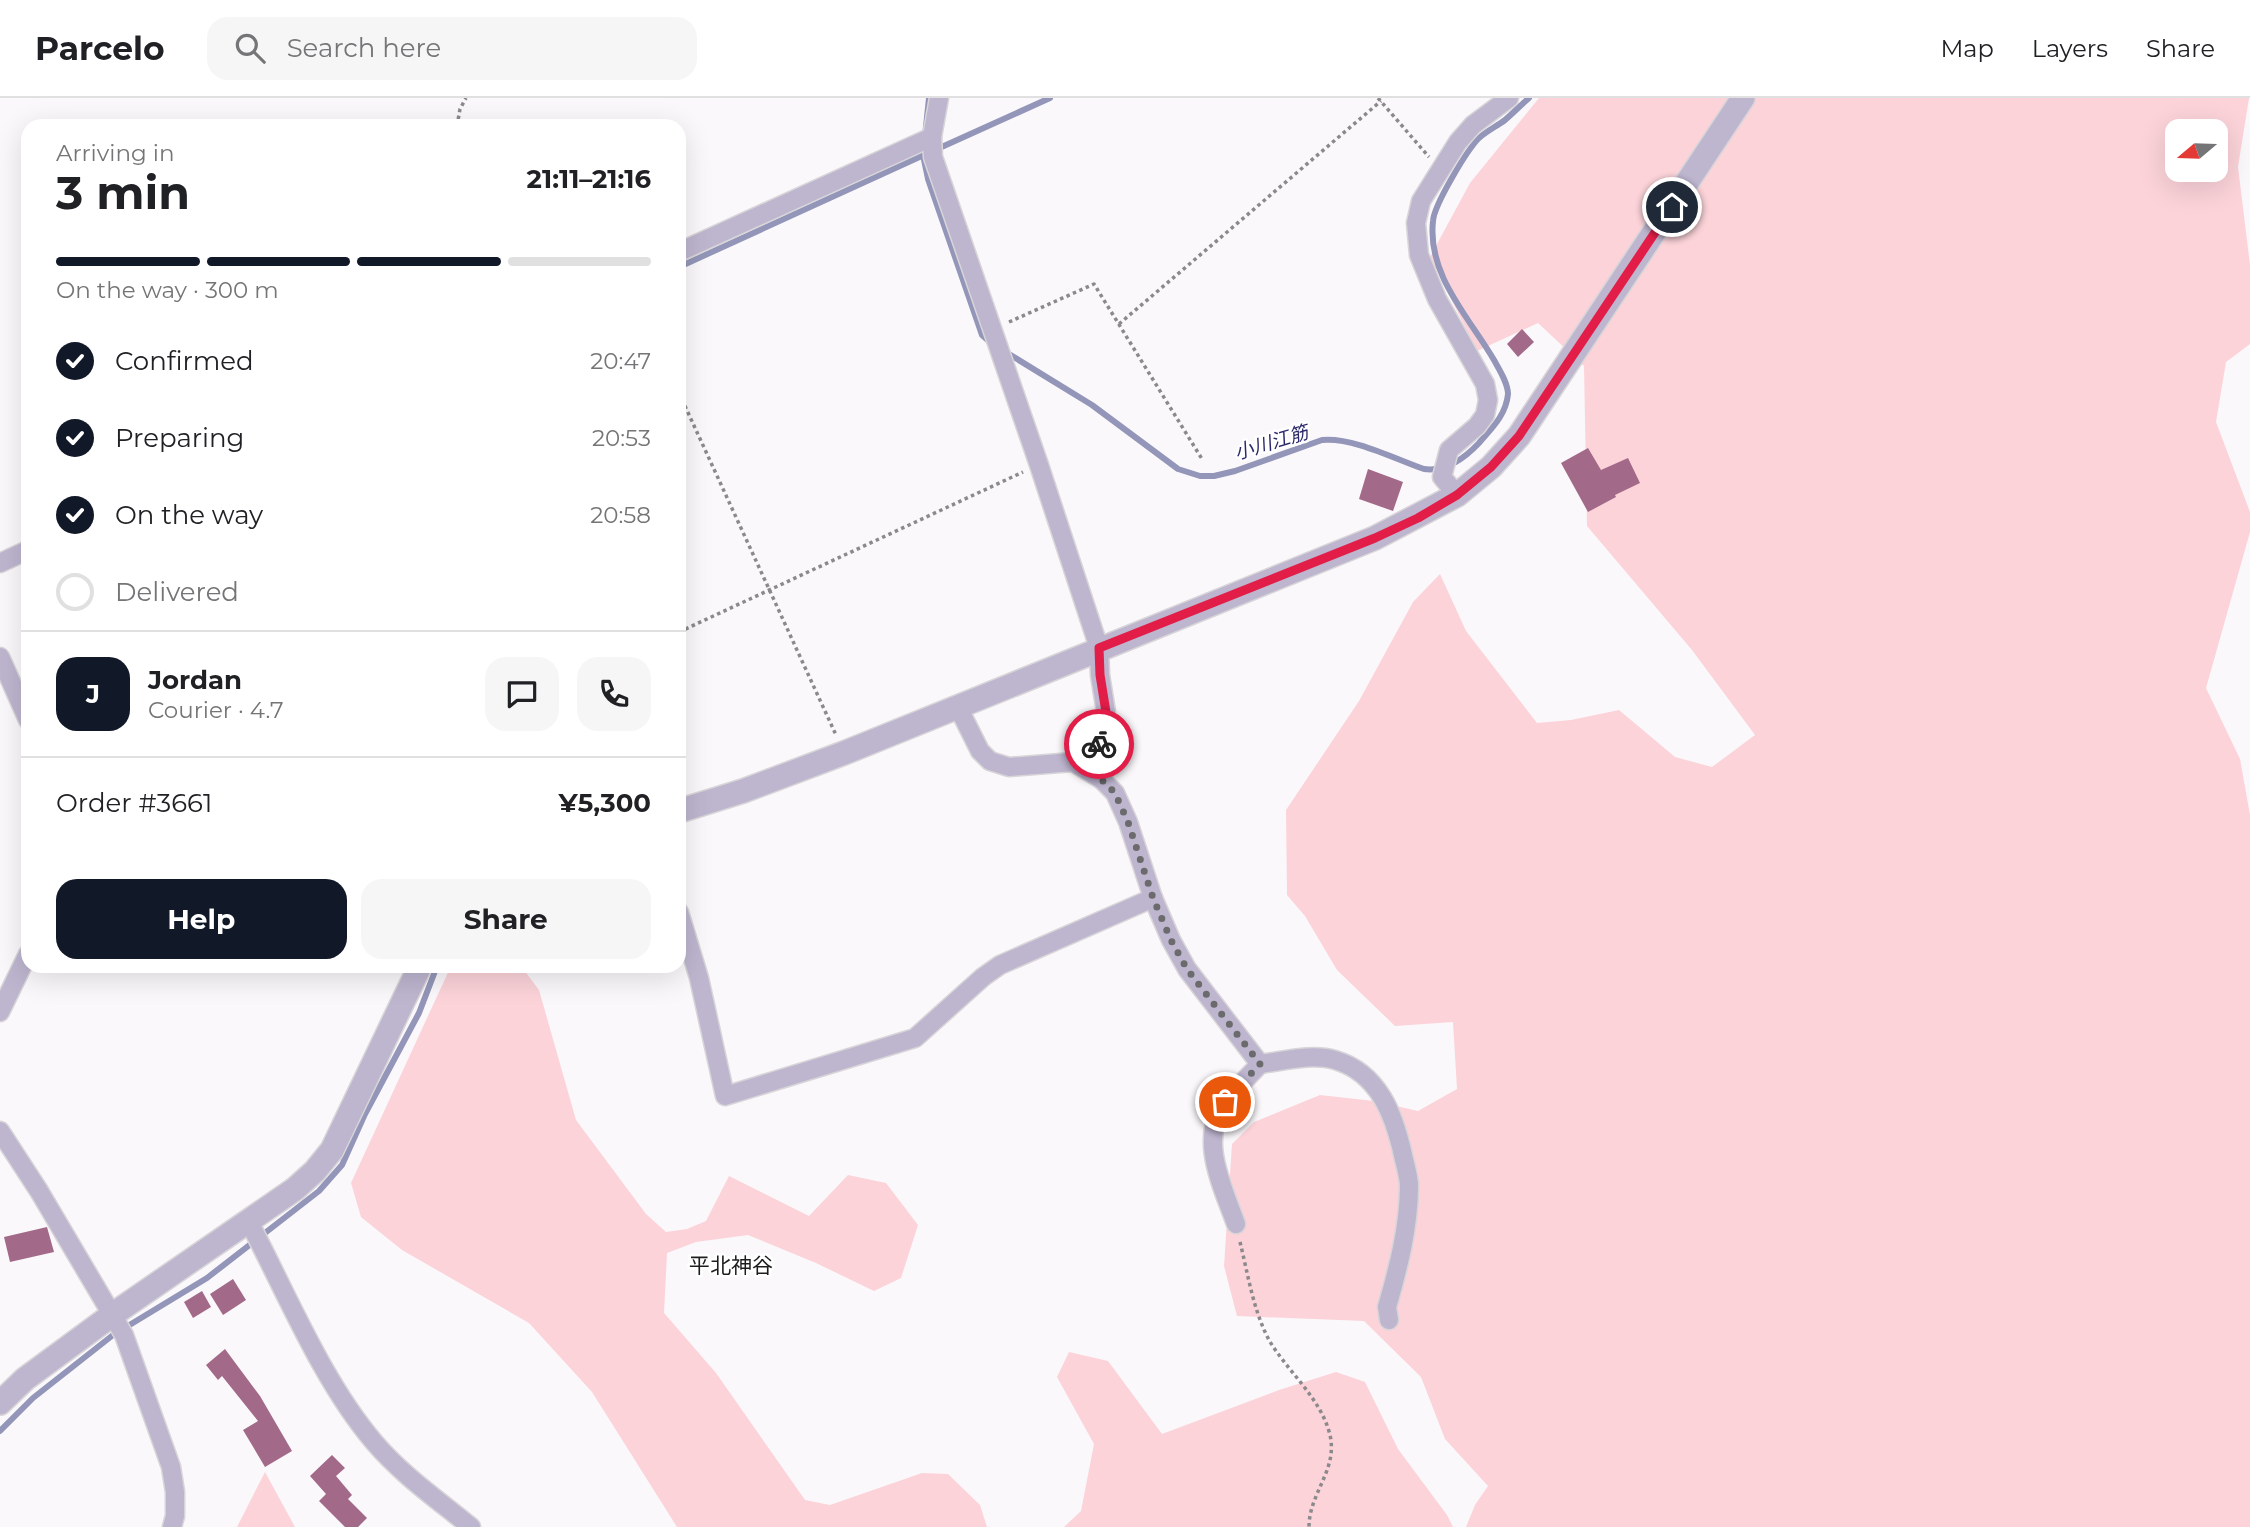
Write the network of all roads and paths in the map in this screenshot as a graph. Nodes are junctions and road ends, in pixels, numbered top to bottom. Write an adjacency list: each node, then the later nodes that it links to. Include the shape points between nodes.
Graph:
1 (466, 98): 6 (path)
2 (939, 98): 7 (street)
3 (1509, 98): 8 (street, via 1473,125)
4 (1743, 98): 15 (street, via 1519,436 1491,467)
5 (1379, 100): 8 (path); 10 (path)
6 (458, 119)
7 (928, 144): 9 (street); 11 (street)
8 (1440, 169): 15 (street, via 1421,201 1416,223 1419,254 1437,299 1485,384 1488,400 1477,426 1446,457)
9 (686, 249)
10 (1119, 324): 11 (path, via 1094,284); 13 (path)
11 (993, 335): 14 (street)
12 (686, 408): 18 (path)
13 (1202, 459)
14 (1039, 465): 18 (path); 20 (street)
15 (1449, 486): 20 (street, via 1375,538)
16 (21, 553): 17 (street)
17 (0, 563)
18 (769, 591): 19 (path); 24 (path)
19 (686, 629)
20 (1099, 648): 23 (street); 25 (street, via 1106,712 1099,742)
21 (0, 657): 22 (street)
22 (21, 704)
23 (958, 707): 24 (street); 25 (street, via 980,751 990,761 1009,767 1073,762)
24 (844, 753): 26 (street)
25 (1101, 779): 27 (street, via 1115,793 1128,822)
26 (686, 809)
27 (1153, 898): 28 (street, via 1000,965 915,1038 725,1096); 32 (street, via 1187,969)
28 (686, 935)
29 (21, 972): 31 (street)
30 (417, 973): 35 (street, via 332,1150)
31 (0, 1012)
32 (1260, 1064): 34 (street, via 1225,1102 1213,1127 1213,1155); 36 (street, via 1310,1057 1335,1060 1378,1090 1395,1121 1409,1183 1408,1214 1387,1307)
33 (0, 1131): 37 (street)
34 (1236, 1224): 41 (path, via 1260,1322 1316,1404 1330,1434 1331,1462 1309,1513)
35 (255, 1232): 37 (street); 40 (street, via 307,1336 372,1440 394,1464)
36 (1389, 1320)
37 (118, 1325): 38 (street, via 25,1379); 39 (street, via 171,1467 175,1492)
38 (0, 1403)
39 (172, 1527)
40 (471, 1527)
41 (1309, 1527)

